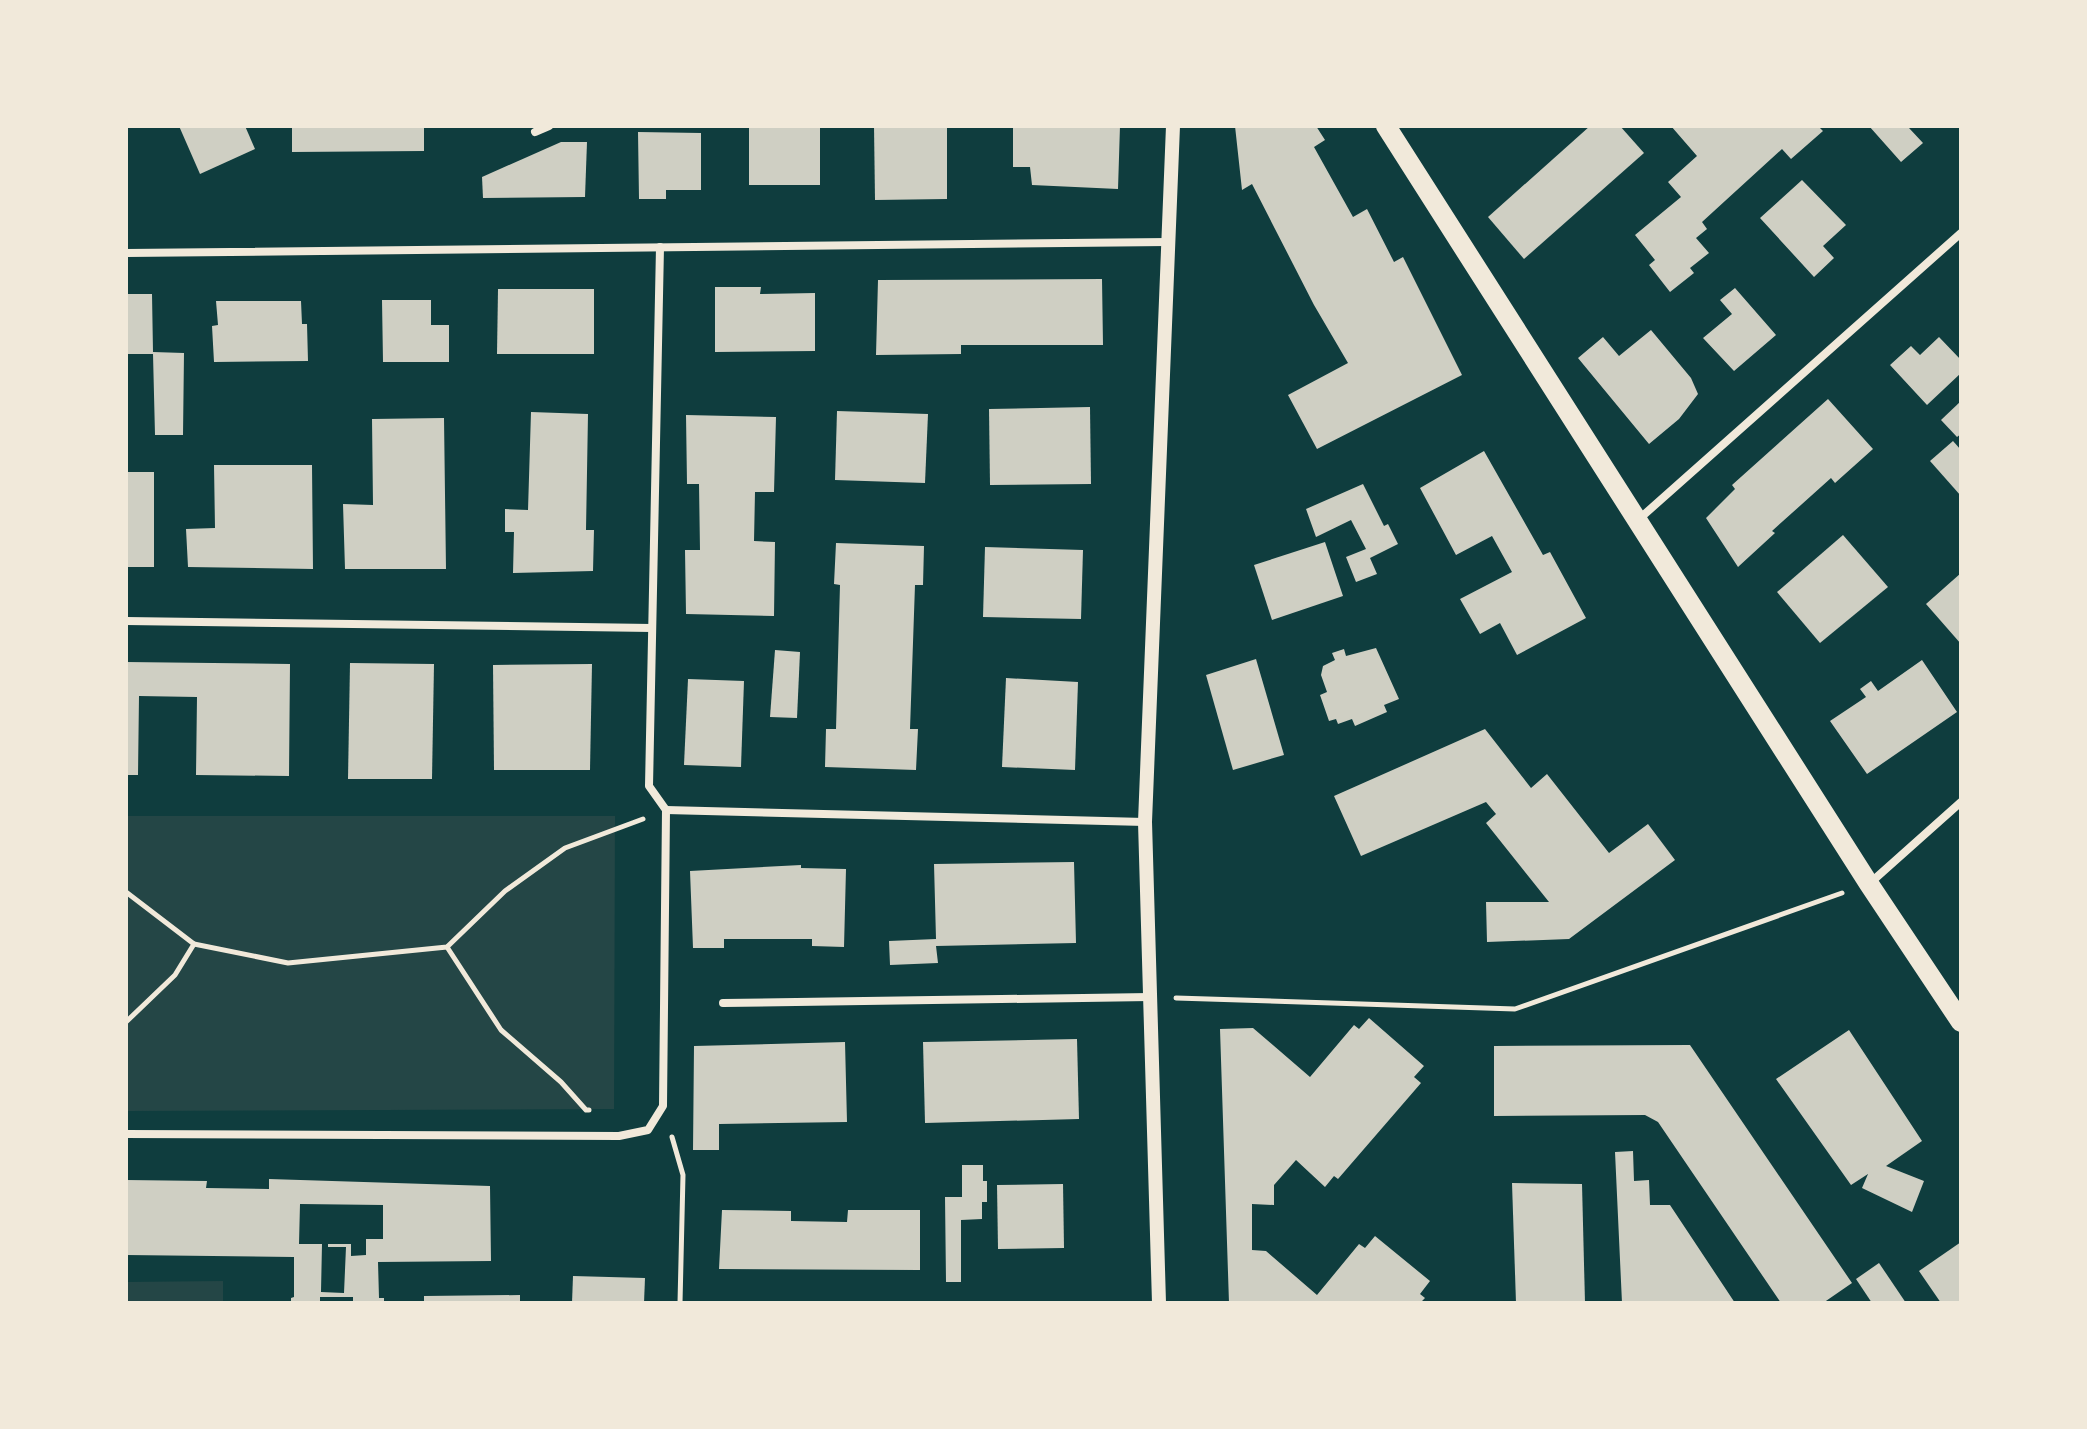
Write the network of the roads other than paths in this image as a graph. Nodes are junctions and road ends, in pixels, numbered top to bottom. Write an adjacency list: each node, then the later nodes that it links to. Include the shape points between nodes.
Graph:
1 (549, 126): 4 (street)
2 (1173, 126): 6 (street)
3 (1386, 126): 9 (main road)
4 (535, 132)
5 (1961, 233): 9 (street)
6 (1168, 242): 7 (street); 14 (street)
7 (660, 247): 8 (street); 11 (street)
8 (126, 253)
9 (1637, 521): 15 (main road)
10 (126, 621): 11 (street)
11 (652, 628): 13 (street, via 649,786)
12 (1961, 802): 15 (street)
13 (666, 810): 14 (street); 19 (street, via 663,1106 648,1130 619,1136)
14 (1145, 822): 16 (street)
15 (1869, 884): 18 (main road)
16 (1151, 997): 17 (street); 20 (street)
17 (723, 1003)
18 (1961, 1022)
19 (126, 1134)
20 (1159, 1303)

